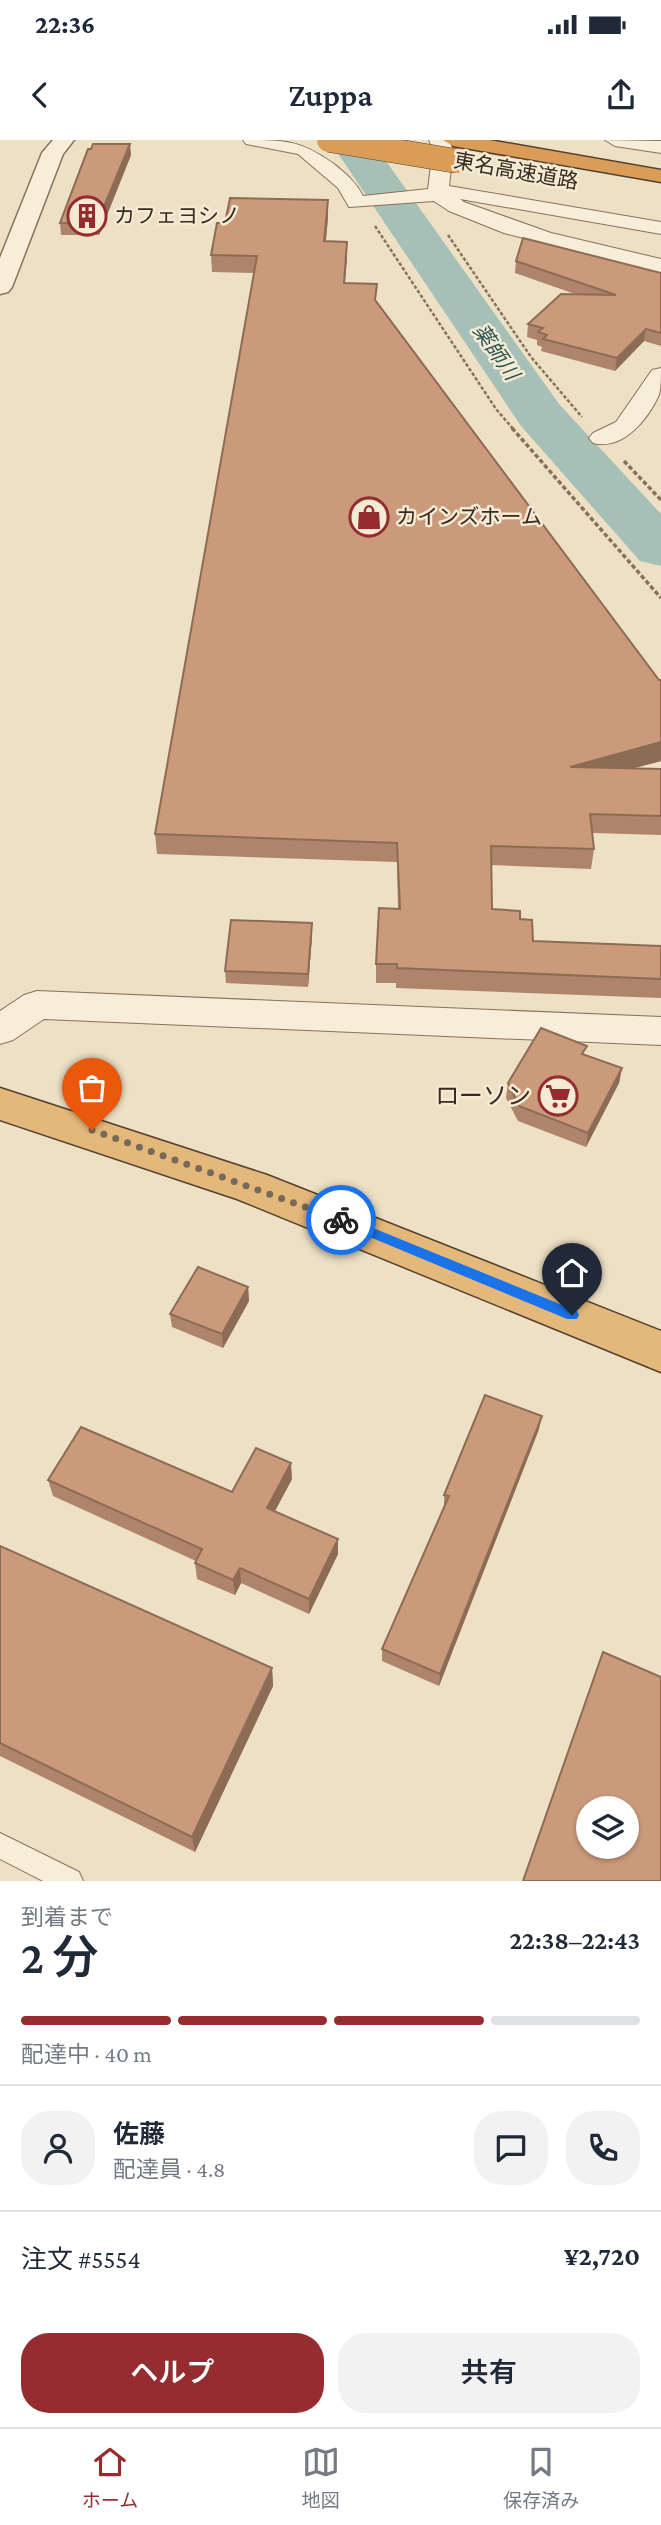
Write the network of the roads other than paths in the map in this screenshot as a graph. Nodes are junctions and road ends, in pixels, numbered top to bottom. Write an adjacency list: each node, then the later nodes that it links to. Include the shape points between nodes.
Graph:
1 (64, 140): 13 (street, via 53,153)
2 (253, 140): 9 (street, via 304,149 362,203)
3 (329, 140): 6 (highway, 東名高速道路, bridge)
4 (439, 140): 9 (street, via 443,150)
5 (615, 140): 7 (street)
6 (454, 147): 8 (highway, 東名高速道路); 10 (highway, 東名高速道路)
7 (661, 147)
8 (661, 177)
9 (426, 196): 11 (street, via 456,192); 12 (street, via 509,227)
10 (661, 196)
11 (661, 228)
12 (661, 266)
13 (0, 287)
14 (661, 375): 15 (street, via 625,427)
15 (602, 438)
16 (0, 1030): 17 (street, via 37,1005)
17 (661, 1031)
18 (0, 1104): 19 (highway, via 92,1130 313,1209)
19 (661, 1352)
20 (0, 1846): 21 (lane)
21 (70, 1881)

